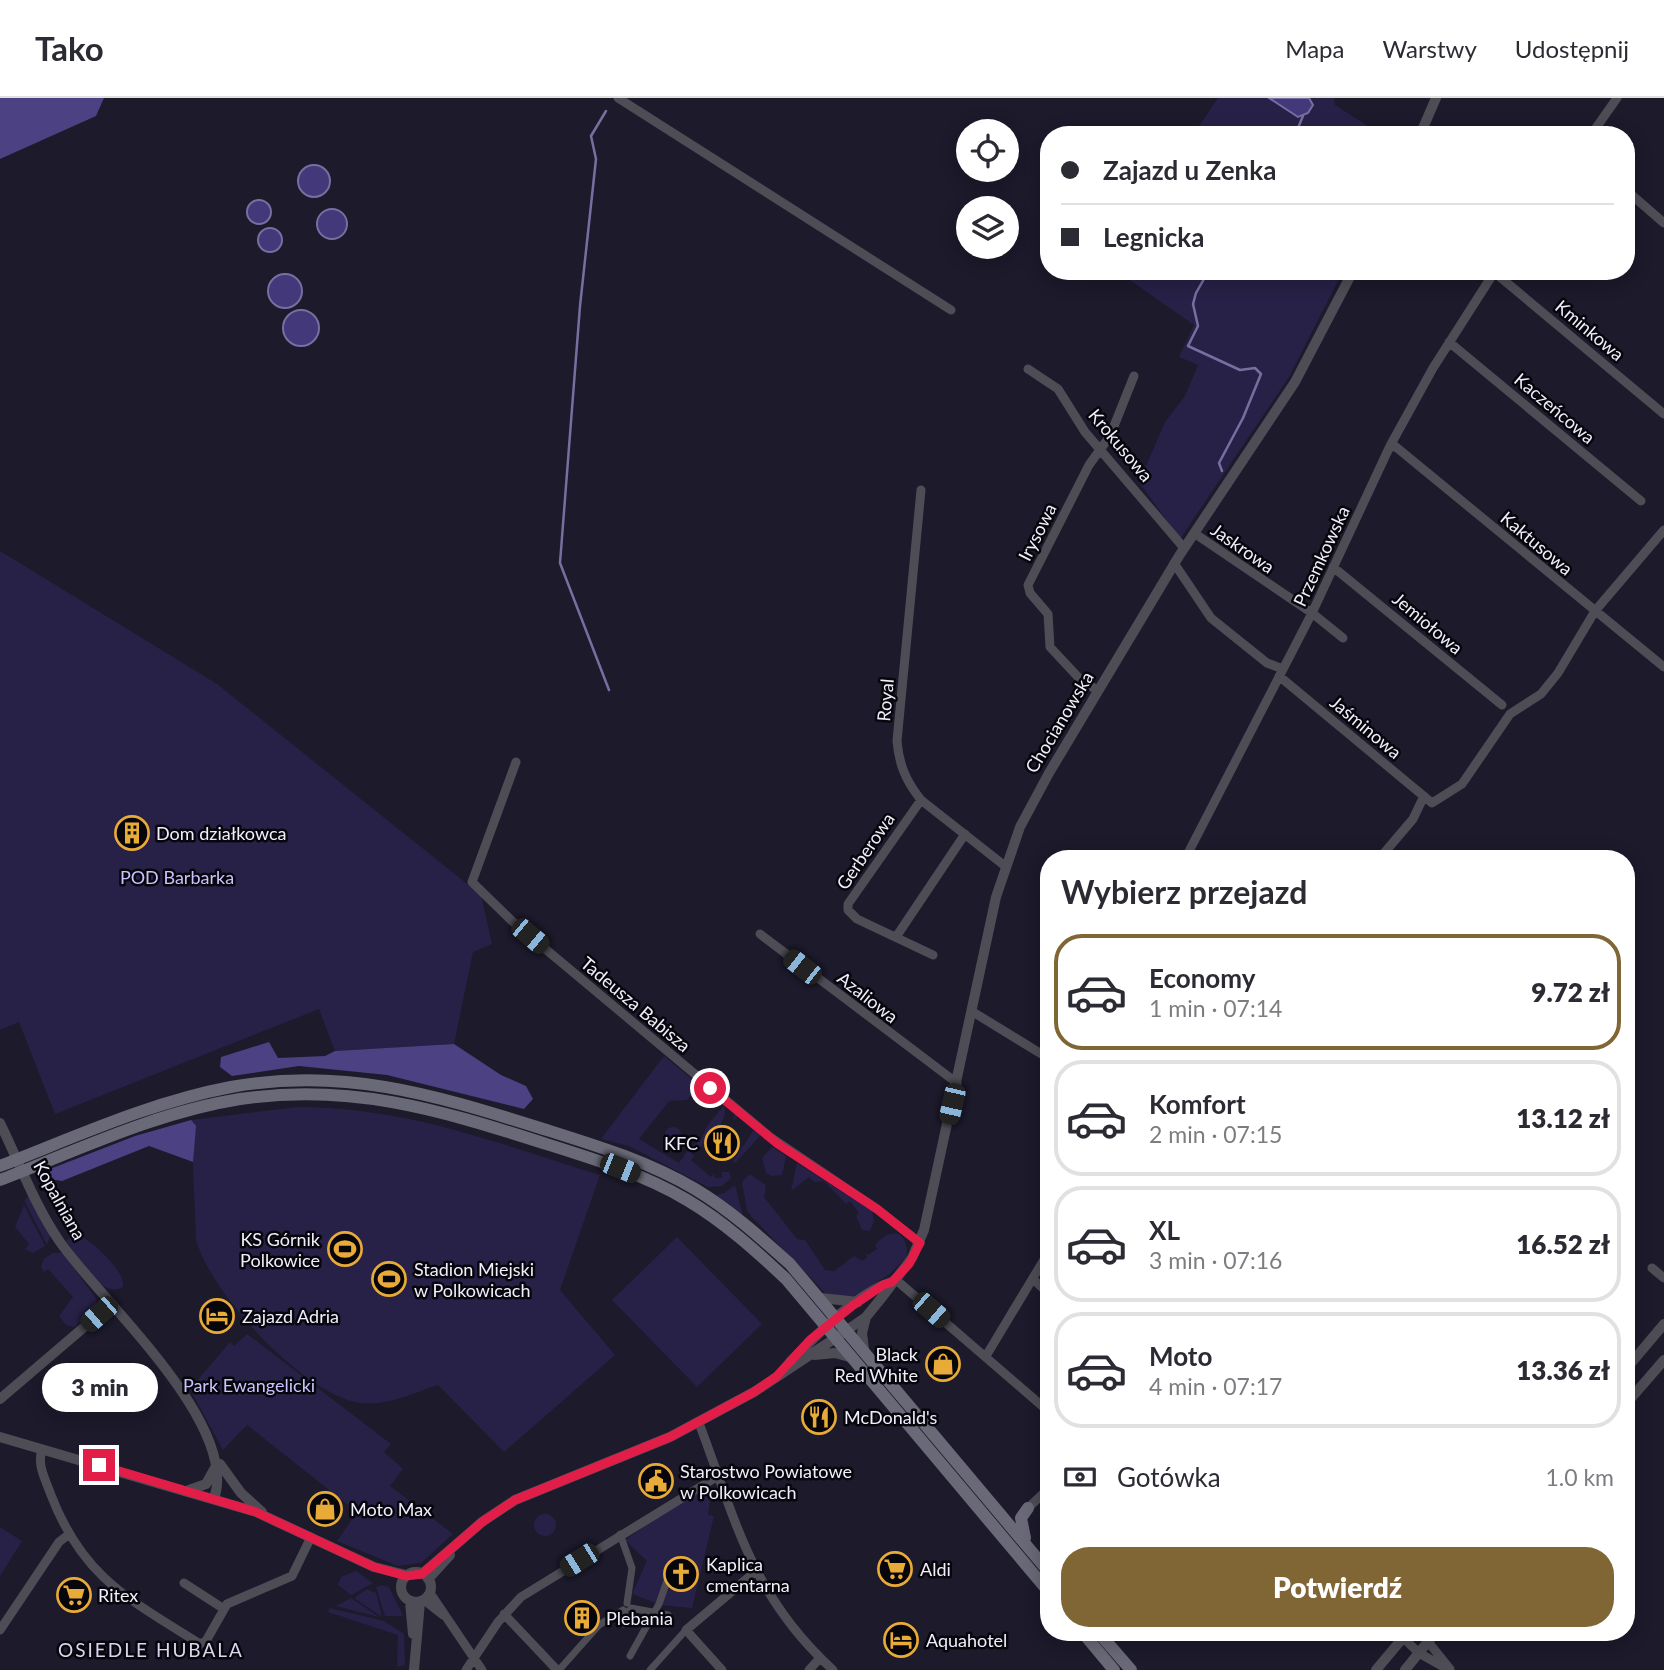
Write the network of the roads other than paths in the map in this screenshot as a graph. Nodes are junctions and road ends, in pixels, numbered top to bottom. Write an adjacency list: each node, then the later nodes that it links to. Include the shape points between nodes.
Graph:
1 (618, 98): 11 (street)
2 (1436, 98): 4 (street)
3 (1617, 98): 5 (street)
4 (1424, 126)
5 (1597, 126)
6 (1635, 198): 7 (street)
7 (1664, 223)
8 (1348, 280): 21 (street, Chocianowska, via 1283,401)
9 (1489, 280): 12 (street, Przemkowska)
10 (1506, 280): 15 (street, Kminkowa)
11 (951, 310)
12 (1449, 342): 16 (street, Przemkowska); 19 (street, Kaczeńcowa)
13 (1028, 369): 17 (street, Krokusowa, via 1058,388)
14 (1134, 376): 17 (street)
15 (1664, 414)
16 (1390, 446): 24 (street, Przemkowska); 25 (street, Kaktusowa)
17 (1101, 450): 22 (street, Krokusowa); 30 (street, Irysowa, via 1028,585 1048,614 1050,647)
18 (921, 489): 34 (street, Royal, via 897,741 904,775)
19 (1641, 501)
20 (1664, 530): 25 (street)
21 (1194, 533): 22 (street, Chocianowska); 26 (street, Jaskrowa)
22 (1184, 548): 23 (street, Chocianowska)
23 (1174, 563): 29 (street, Jaśminowa, via 1211,618); 30 (street, Chocianowska)
24 (1333, 567): 26 (street, Przemkowska); 31 (street, Jemiołowa)
25 (1595, 611): 28 (street, Kaktusowa); 33 (street, Jaśminowa, via 1558,673 1541,694 1510,714 1462,784 1432,803)
26 (1312, 613): 27 (street, Jaskrowa); 29 (street, Przemkowska)
27 (1343, 638)
28 (1664, 667)
29 (1281, 673): 33 (street, Jaśminowa); 36 (street, Przemkowska)
30 (1098, 691): 38 (street, Chocianowska, via 1032,802)
31 (1502, 705)
32 (516, 762): 49 (street, Tadeusza Babisza, via 472,882 743,1116)
33 (1424, 796): 37 (street, via 1413,819)
34 (921, 800): 35 (street, Royal); 40 (street, Gerberowa, via 848,904 850,915)
35 (965, 834): 38 (street, Royal); 40 (street)
36 (1190, 850)
37 (1387, 850)
38 (1005, 866): 42 (street, Chocianowska)
39 (760, 934): 44 (street, Azaliowa)
40 (896, 937): 41 (street, Gerberowa)
41 (933, 956)
42 (973, 1012): 43 (street); 44 (street, Chocianowska)
43 (1040, 1053)
44 (957, 1083): 49 (street, Chocianowska)
45 (0, 1123): 46 (street, Kopalniana)
46 (21, 1165): 47 (main road); 48 (main road); 56 (main road, via 156,1107 232,1087 321,1080 417,1091 610,1150 671,1176 752,1229); 58 (street, Kopalniana, via 60,1241); 59 (main road, via 148,1123 237,1100 322,1093 412,1103 606,1162 666,1189 751,1246)
47 (0, 1166)
48 (0, 1180)
49 (920, 1243): 54 (street)
50 (1040, 1267): 53 (street)
51 (1652, 1268): 52 (street)
52 (1663, 1278)
53 (1033, 1279): 55 (street); 67 (street)
54 (894, 1281): 57 (street); 60 (street); 67 (street)
55 (1040, 1286)
56 (821, 1298): 57 (street); 61 (main road)
57 (858, 1303): 61 (street)
58 (110, 1305): 72 (street); 77 (street, Kopalniana, via 189,1401)
59 (815, 1311): 61 (main road); 64 (street)
60 (866, 1317): 63 (street); 65 (street)
61 (832, 1322): 63 (main road); 64 (street)
62 (1664, 1324): 68 (street)
63 (842, 1333): 65 (main road); 66 (street)
64 (810, 1340): 70 (street)
65 (859, 1354): 66 (street); 82 (main road); 94 (main road)
66 (808, 1356): 70 (street)
67 (986, 1356): 73 (street)
68 (1635, 1358)
69 (1664, 1360): 71 (street)
70 (776, 1377): 74 (street)
71 (1635, 1394)
72 (0, 1399)
73 (1040, 1404)
74 (699, 1423): 78 (street); 91 (street, via 515,1500 482,1522)
75 (0, 1437): 76 (street)
76 (42, 1448): 79 (street); 86 (street, via 38,1462)
77 (217, 1460): 79 (street, via 206,1484); 81 (street, Kopalniana); 84 (street, via 241,1493)
78 (718, 1476): 85 (street); 90 (street)
79 (186, 1491): 81 (street)
80 (1040, 1497): 83 (street)
81 (214, 1499): 84 (street)
82 (990, 1499): 83 (main road, via 1009,1511); 88 (main road)
83 (1028, 1508): 88 (main road, via 1021,1527)
84 (270, 1518): 87 (street)
85 (620, 1534): 97 (street, via 632,1568); 100 (street, via 531,1589)
86 (68, 1535): 98 (street, via 109,1584 200,1644); 103 (street)
87 (311, 1537): 93 (street); 98 (street, via 292,1576)
88 (1031, 1550): 89 (main road)
89 (1040, 1561)
90 (755, 1572): 104 (street); 114 (street, via 789,1624)
91 (425, 1576): 93 (street); 96 (street)
92 (668, 1578): 99 (street)
93 (403, 1581): 96 (street, via 403,1595)
94 (1040, 1581)
95 (184, 1583): 98 (street)
96 (421, 1599): 113 (street, via 447,1618); 116 (street)
97 (627, 1608): 99 (street); 102 (street); 119 (street, via 599,1625)
98 (224, 1609)
99 (654, 1612): 101 (street); 112 (street)
100 (504, 1614): 113 (street); 119 (street)
101 (668, 1615)
102 (624, 1624)
103 (0, 1630)
104 (686, 1630): 115 (street); 120 (street)
105 (1090, 1641): 123 (main road)
106 (1106, 1641): 124 (main road)
107 (1398, 1641): 125 (street)
108 (1408, 1641): 111 (street)
109 (1425, 1641): 111 (street)
110 (1432, 1641): 127 (street)
111 (1419, 1653): 126 (street); 127 (street)
112 (630, 1656)
113 (474, 1658): 117 (street); 118 (street)
114 (820, 1658): 121 (street); 122 (street)
115 (717, 1668)
116 (414, 1670)
117 (466, 1670)
118 (482, 1670)
119 (558, 1670)
120 (650, 1670)
121 (809, 1670)
122 (833, 1670)
123 (1114, 1670)
124 (1130, 1670)
125 (1376, 1670)
126 (1405, 1670)
127 (1450, 1670)

